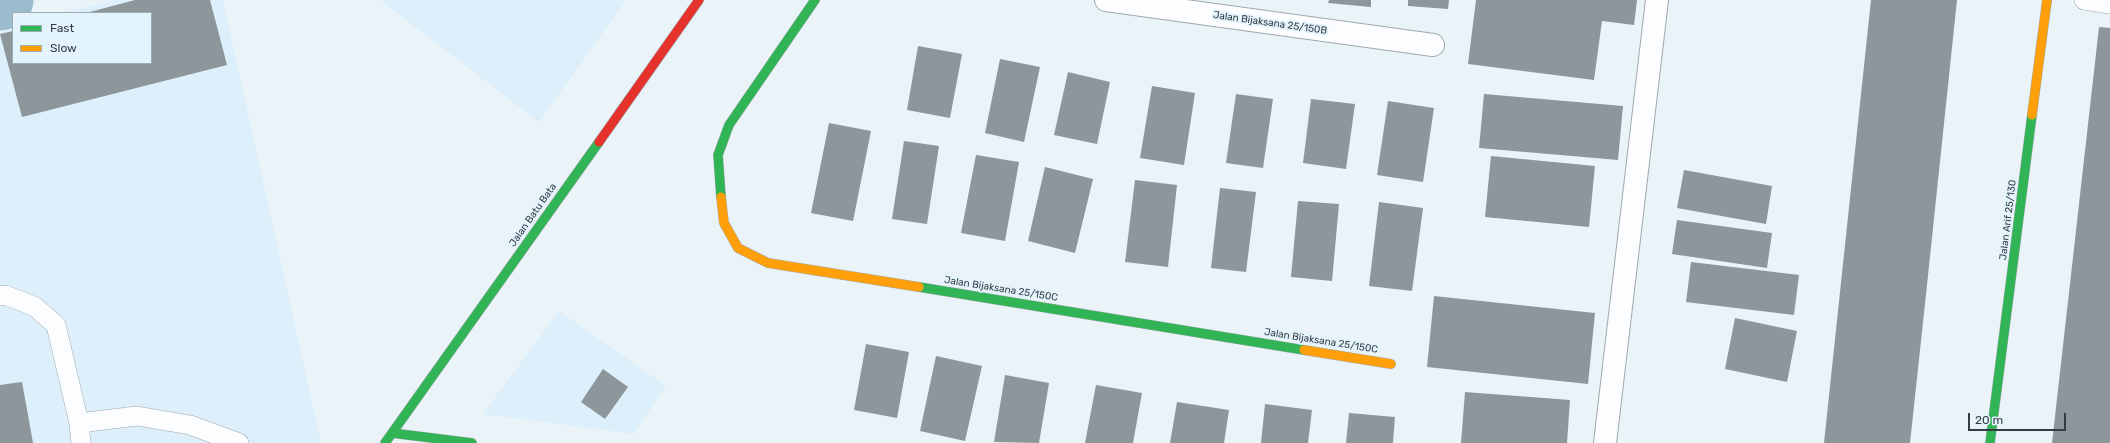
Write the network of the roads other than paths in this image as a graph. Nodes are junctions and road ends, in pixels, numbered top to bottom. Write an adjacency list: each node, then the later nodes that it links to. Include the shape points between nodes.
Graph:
1 (699, 0): 12 (street, Jalan Batu Bata)
2 (815, 0): 10 (street, Jalan Bijaksana 25/150C, via 729,125 718,155 724,223 738,248 768,262)
3 (1106, 0): 8 (street, Jalan Bijaksana 25/150B)
4 (1658, 0): 17 (street)
5 (2047, 0): 18 (street, Jalan Arif 25/130)
6 (2084, 0): 7 (lane)
7 (2110, 4)
8 (1433, 45)
9 (0, 296): 11 (lane, via 34,306 56,325)
10 (1391, 364)
11 (79, 423): 13 (lane); 14 (lane, via 137,416 190,426)
12 (392, 433): 15 (street, Jalan Batu Bata); 16 (street)
13 (81, 443)
14 (239, 443)
15 (385, 443)
16 (472, 443)
17 (1605, 443)
18 (1990, 443)

